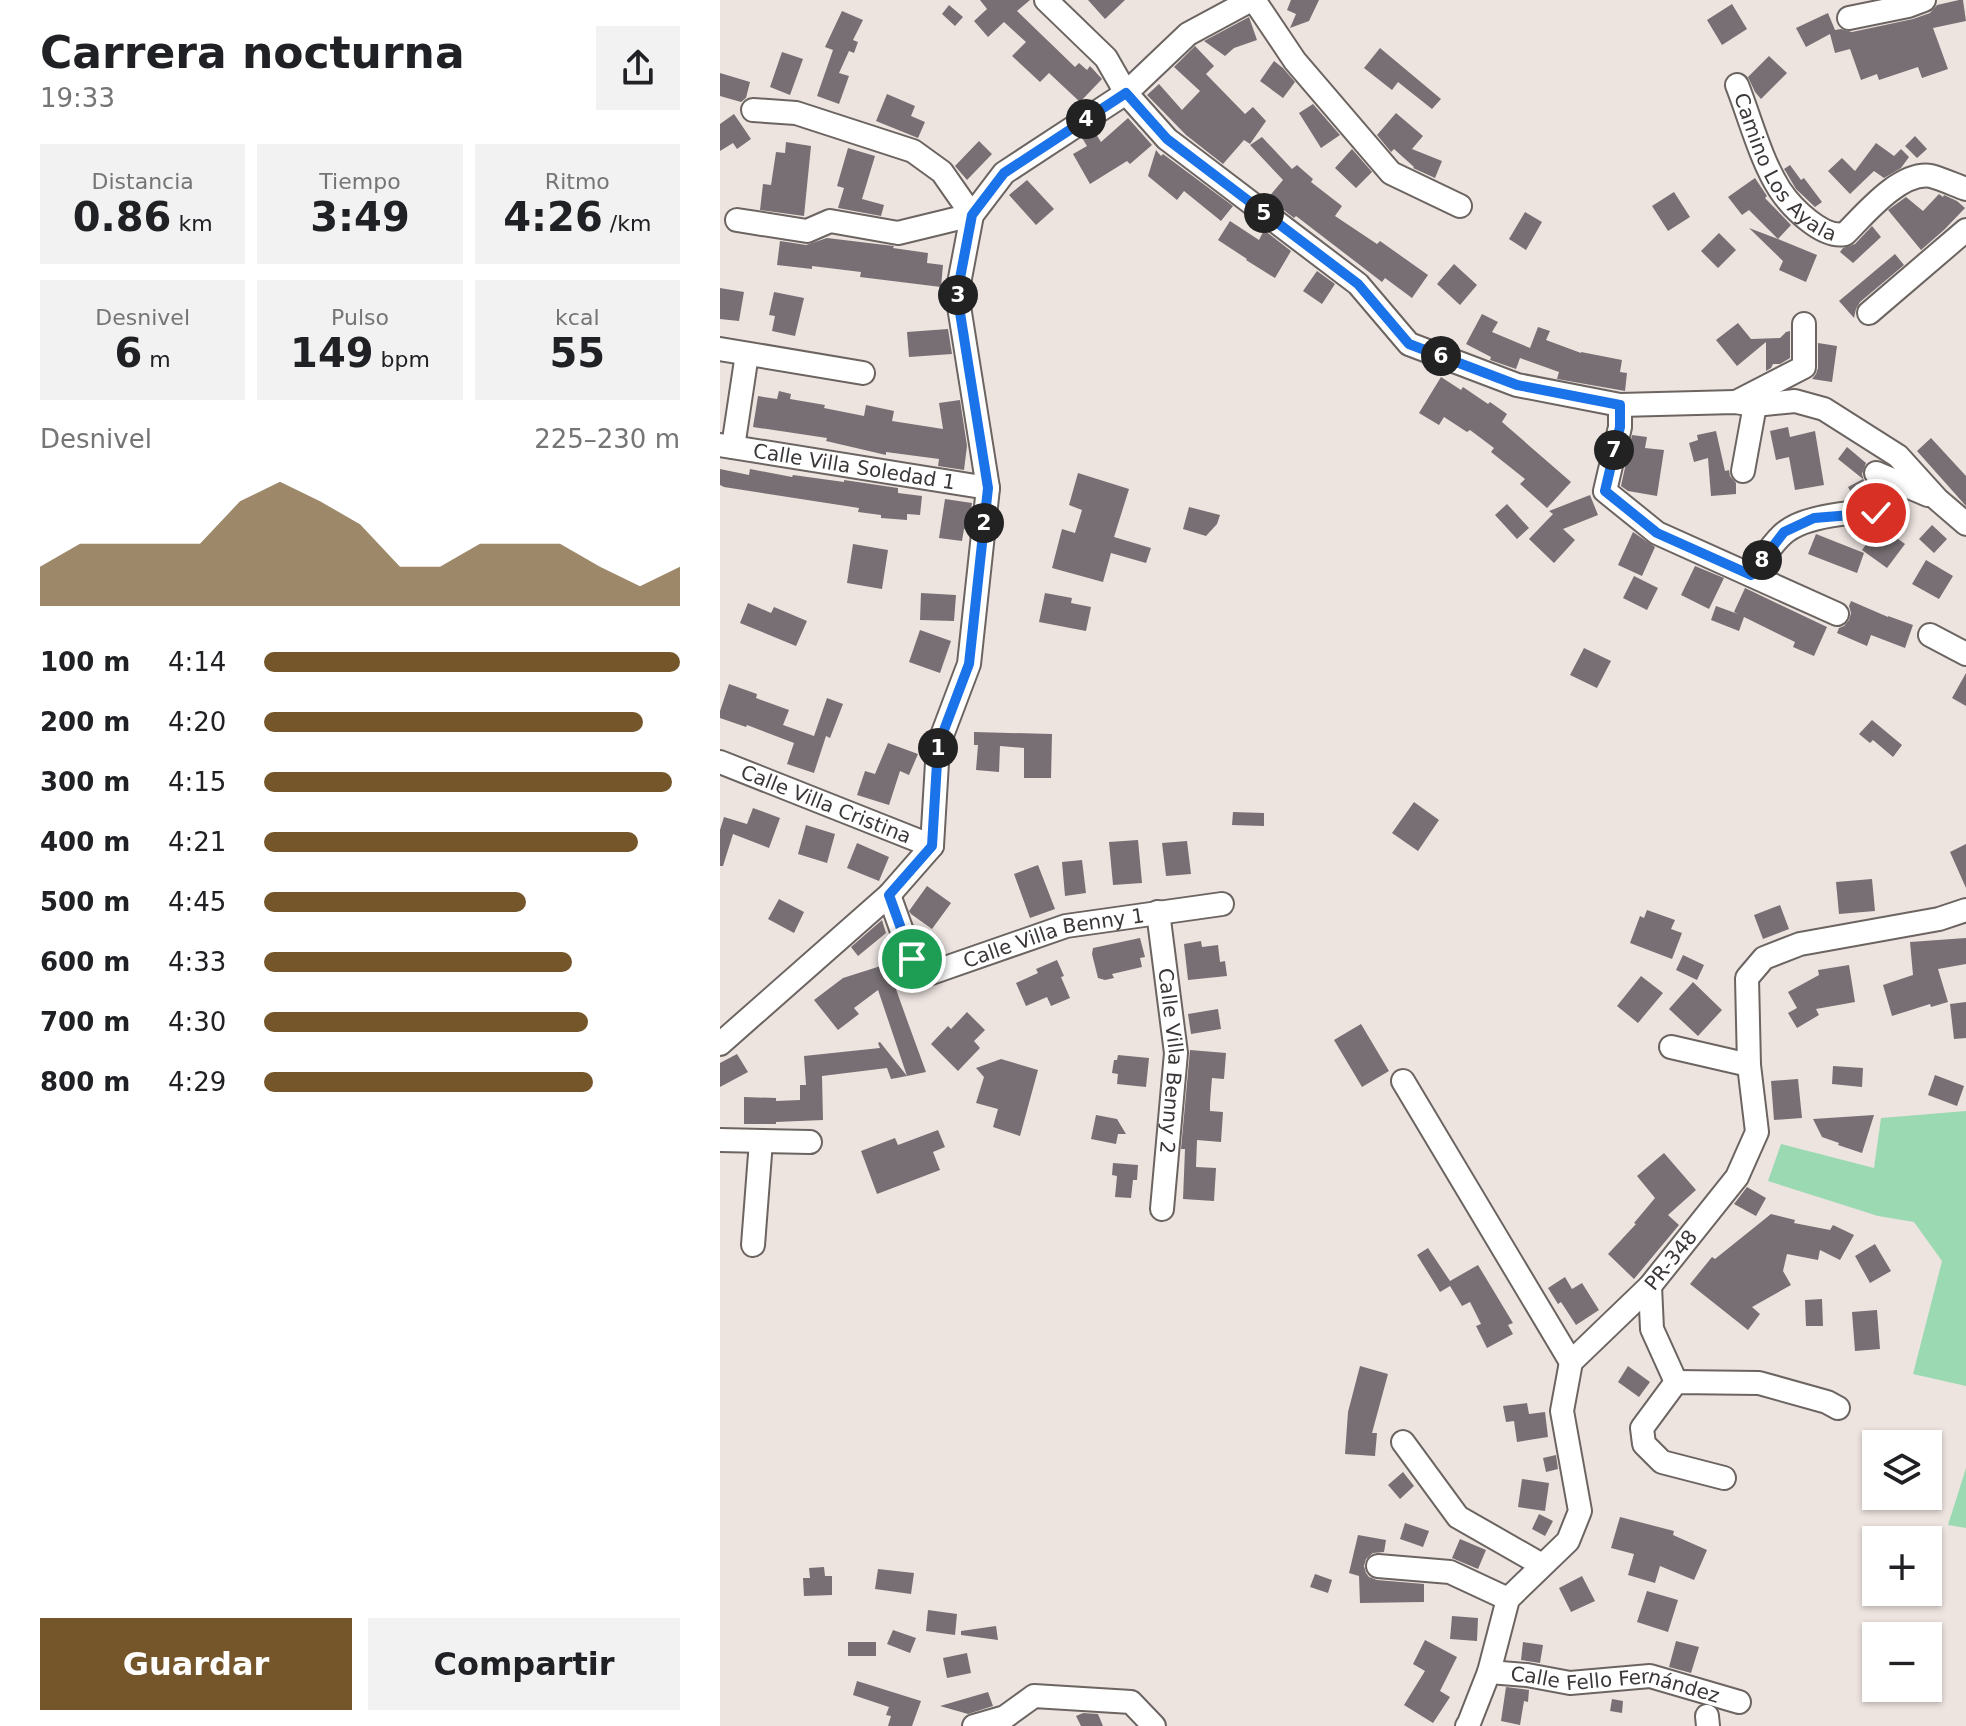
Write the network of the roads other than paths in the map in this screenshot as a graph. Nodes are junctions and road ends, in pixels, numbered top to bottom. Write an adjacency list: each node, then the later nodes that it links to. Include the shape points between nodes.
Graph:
1 (1046, 0): 6 (street, via 1106,58)
2 (1252, 0): 6 (street, via 1188,34); 9 (street, via 1295,61 1391,173)
3 (1913, 2): 4 (street)
4 (1849, 18)
5 (1737, 85): 8 (street, Camino Los Ayala, via 1781,191 1826,233 1845,234 1900,183 1920,176)
6 (1126, 93): 10 (street, via 1004,173); 19 (street, via 1167,139 1358,284 1409,344 1517,385)
7 (753, 110): 10 (street, via 796,113 913,151 942,172)
8 (1966, 189)
9 (1460, 206)
10 (972, 215): 11 (street, via 898,233 830,221 807,231); 23 (street, via 957,294)
11 (737, 220)
12 (1966, 230): 13 (street)
13 (1869, 313)
14 (1804, 324): 18 (street, via 1804,367)
15 (720, 349): 16 (street)
16 (747, 354): 17 (street); 20 (street)
17 (863, 373)
18 (1745, 404): 19 (street); 21 (street); 24 (street, via 1795,401 1824,409 1898,456)
19 (1620, 405): 27 (street, via 1605,491 1657,533)
20 (726, 446): 23 (street, Calle Villa Soledad 1)
21 (1743, 471)
22 (1876, 473): 24 (street)
23 (988, 488): 32 (street, via 969,664 938,746)
24 (1937, 499): 26 (street)
25 (1886, 514): 27 (street, via 1814,518 1784,532)
26 (1966, 524)
27 (1751, 575): 28 (street)
28 (1837, 614)
29 (1930, 635): 30 (street)
30 (1966, 654)
31 (720, 762): 32 (street, Calle Villa Cristina)
32 (932, 846): 33 (street)
33 (889, 895): 36 (street, Calle Villa Benny 1, via 912,959 931,973 1066,926); 37 (street)
34 (1222, 904): 36 (street, Calle Villa Benny 1)
35 (1966, 910): 39 (street, PR-348 / PR-348, via 1800,944 1764,958 1747,978)
36 (1158, 912): 44 (street, Calle Villa Benny 2, via 1176,1053)
37 (720, 1044)
38 (1671, 1047): 39 (street)
39 (1749, 1065): 46 (street, PR-348 / PR-348, via 1757,1132 1737,1177)
40 (1403, 1081): 47 (street)
41 (720, 1140): 42 (street)
42 (761, 1141): 43 (street); 45 (street)
43 (810, 1142)
44 (1162, 1209)
45 (753, 1245)
46 (1650, 1286): 47 (street, PR-348 / PR-348); 48 (street, via 1652,1329)
47 (1571, 1362): 52 (street, via 1562,1411 1580,1511 1568,1541)
48 (1676, 1382): 49 (street, via 1759,1383); 51 (street, via 1642,1428 1644,1444 1662,1462)
49 (1838, 1408)
50 (1403, 1442): 52 (street, via 1458,1517)
51 (1724, 1478)
52 (1542, 1565): 54 (street)
53 (1378, 1566): 54 (street, via 1450,1572)
54 (1508, 1599): 55 (street)
55 (1489, 1672): 56 (street, Calle Fello Fernández, via 1570,1683 1650,1676); 58 (street)
56 (1739, 1702)
57 (1014, 1721): 59 (street); 60 (street, via 1034,1696 1131,1702)
58 (1472, 1725)
59 (974, 1726)
60 (1154, 1726)

